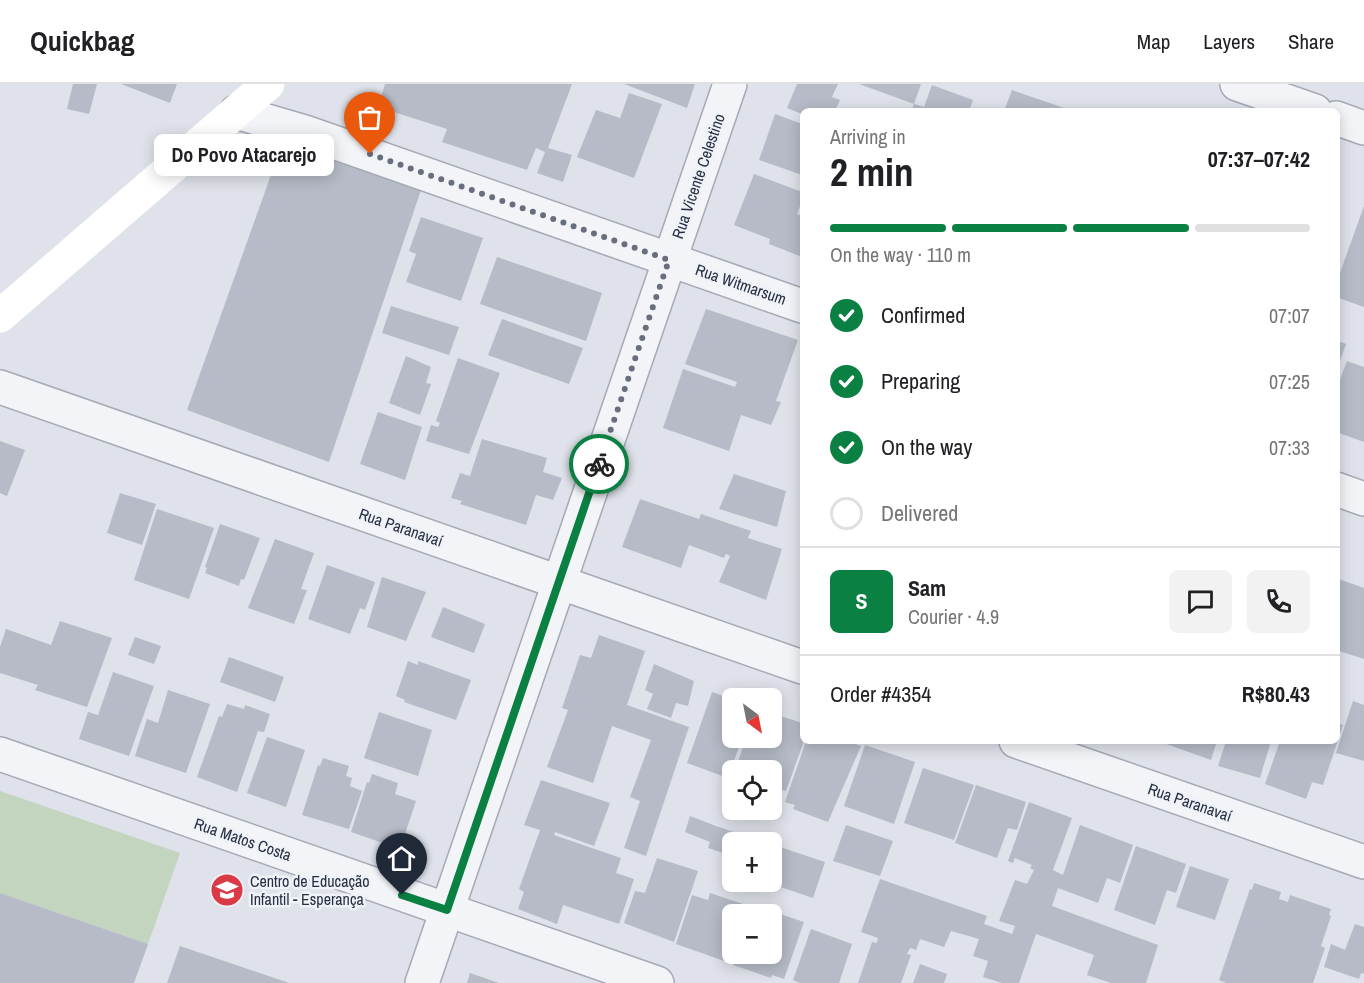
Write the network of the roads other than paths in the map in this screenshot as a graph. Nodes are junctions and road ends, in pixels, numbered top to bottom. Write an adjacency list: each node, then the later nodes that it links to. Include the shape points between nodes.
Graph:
1 (268, 84): 5 (main road)
2 (730, 84): 8 (street, Rua Vicente Celestino)
3 (1237, 84): 4 (street)
4 (1307, 108)
5 (236, 112): 8 (street, Rua Witmarsum, via 316,136); 10 (main road)
6 (1340, 119): 7 (street)
7 (1364, 128)
8 (669, 260): 9 (street, Rua Witmarsum); 14 (street, Rua Vicente Celestino)
9 (800, 305)
10 (0, 316)
11 (0, 387): 14 (street, Rua Paranavaí)
12 (1340, 490): 13 (street)
13 (1364, 499)
14 (559, 582): 15 (street, Rua Paranavaí); 19 (street, Rua Vicente Celestino)
15 (800, 666)
16 (1025, 744): 18 (street, Rua Paranavaí)
17 (0, 754): 19 (street, Rua Matos Costa)
18 (1364, 862)
19 (447, 910): 20 (street, Rua Vicente Celestino); 21 (street, Rua Matos Costa)
20 (422, 983)
21 (657, 983)

